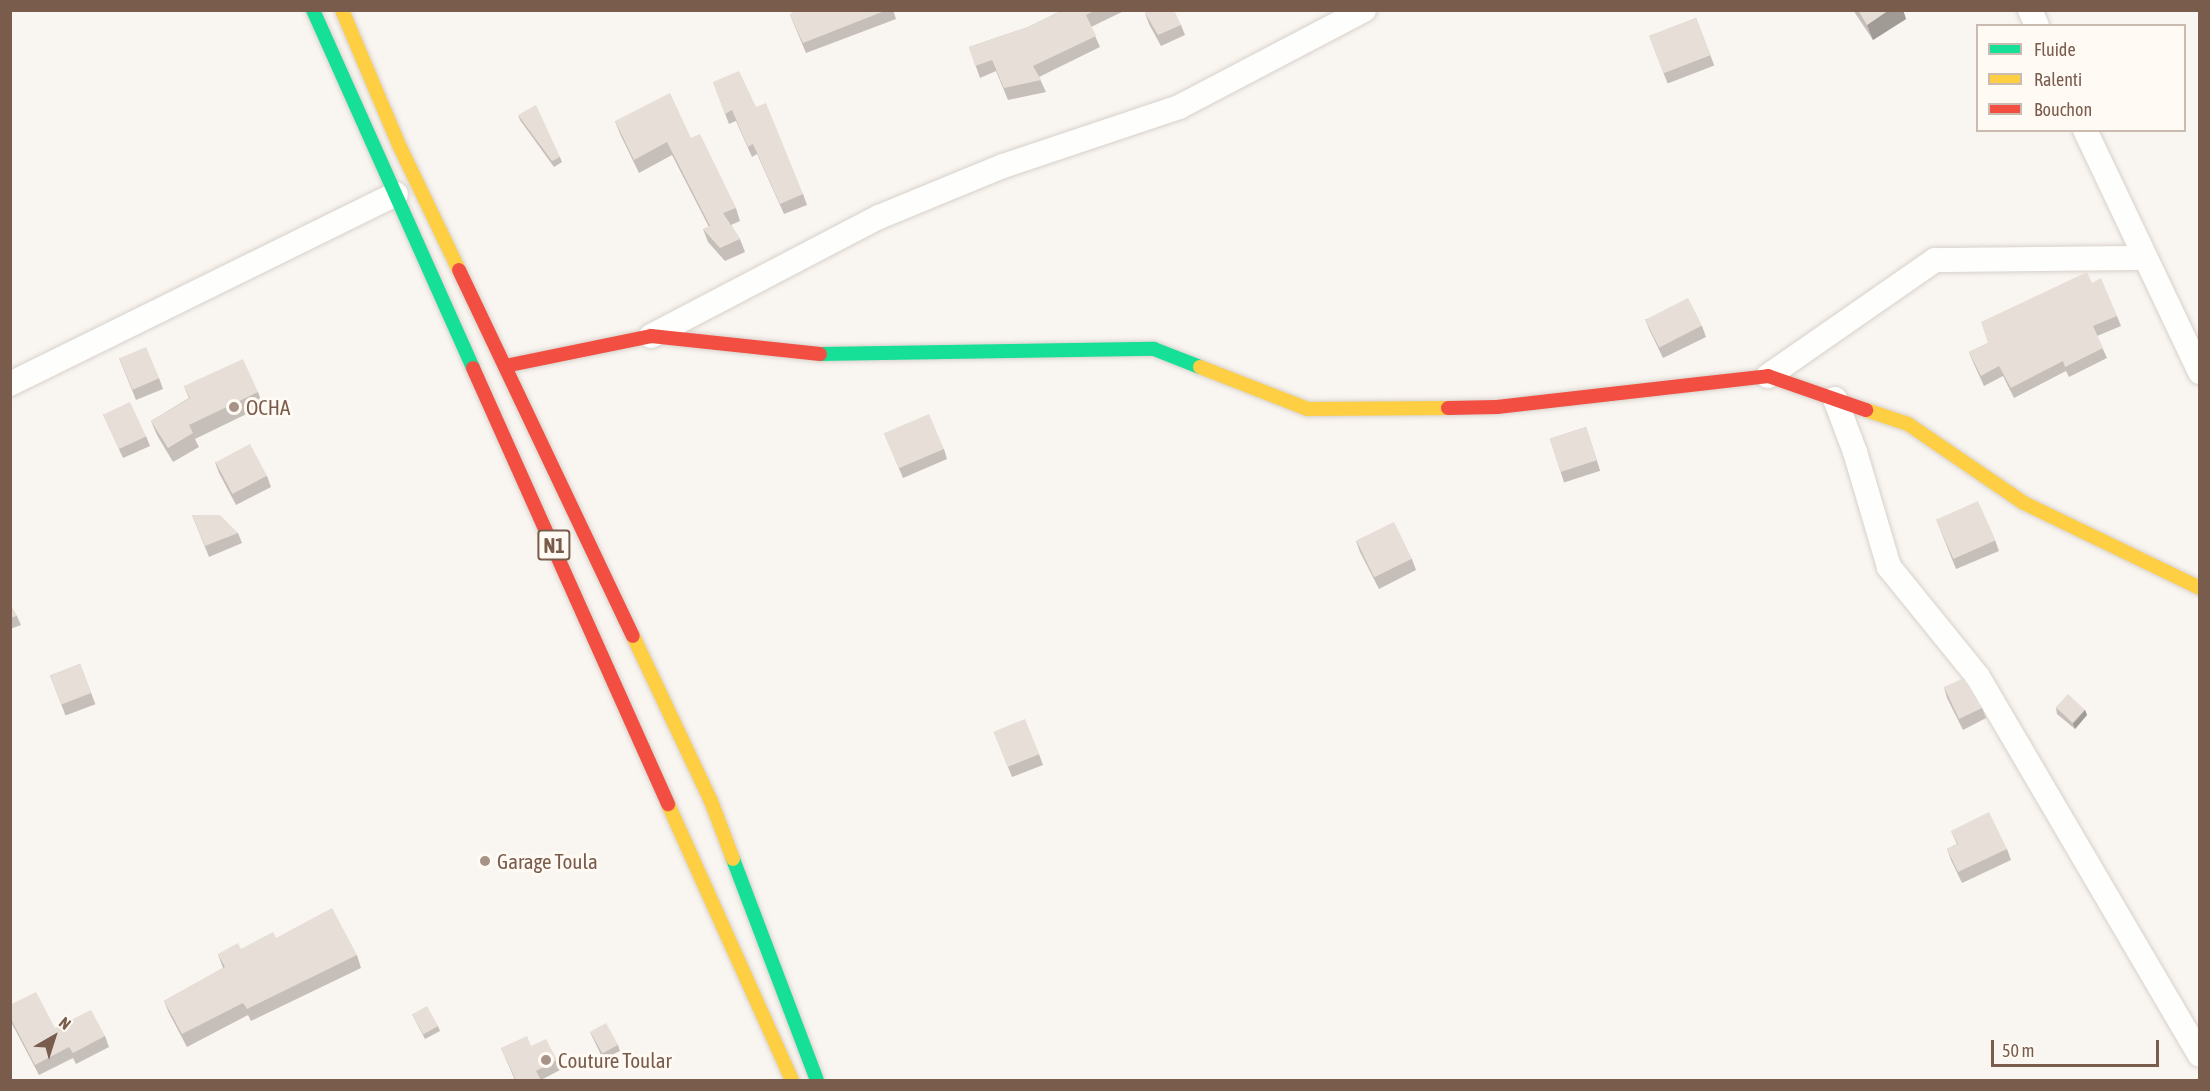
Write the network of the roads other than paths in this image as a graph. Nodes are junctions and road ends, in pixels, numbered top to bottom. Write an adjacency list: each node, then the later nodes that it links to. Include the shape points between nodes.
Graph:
1 (313, 10): 7 (main road, N1)
2 (342, 10): 10 (main road, N1, via 400,147)
3 (1364, 10): 9 (street, via 1179,107 1003,166 879,217)
4 (2030, 10): 5 (street)
5 (2036, 24)
6 (2086, 132): 8 (street)
7 (396, 194): 13 (street); 17 (main road, N1)
8 (2143, 258): 11 (street); 12 (street, via 1935,260)
9 (651, 336): 10 (main road); 12 (main road, via 806,354 1154,350 1308,409 1497,407)
10 (506, 366): 18 (main road, N1, via 711,801)
11 (2199, 372)
12 (1768, 376): 14 (main road)
13 (10, 384)
14 (1835, 399): 15 (main road, via 1908,424 2024,503); 16 (street, via 1889,567 1978,677)
15 (2199, 588)
16 (2199, 1055)
17 (792, 1080)
18 (817, 1080)

